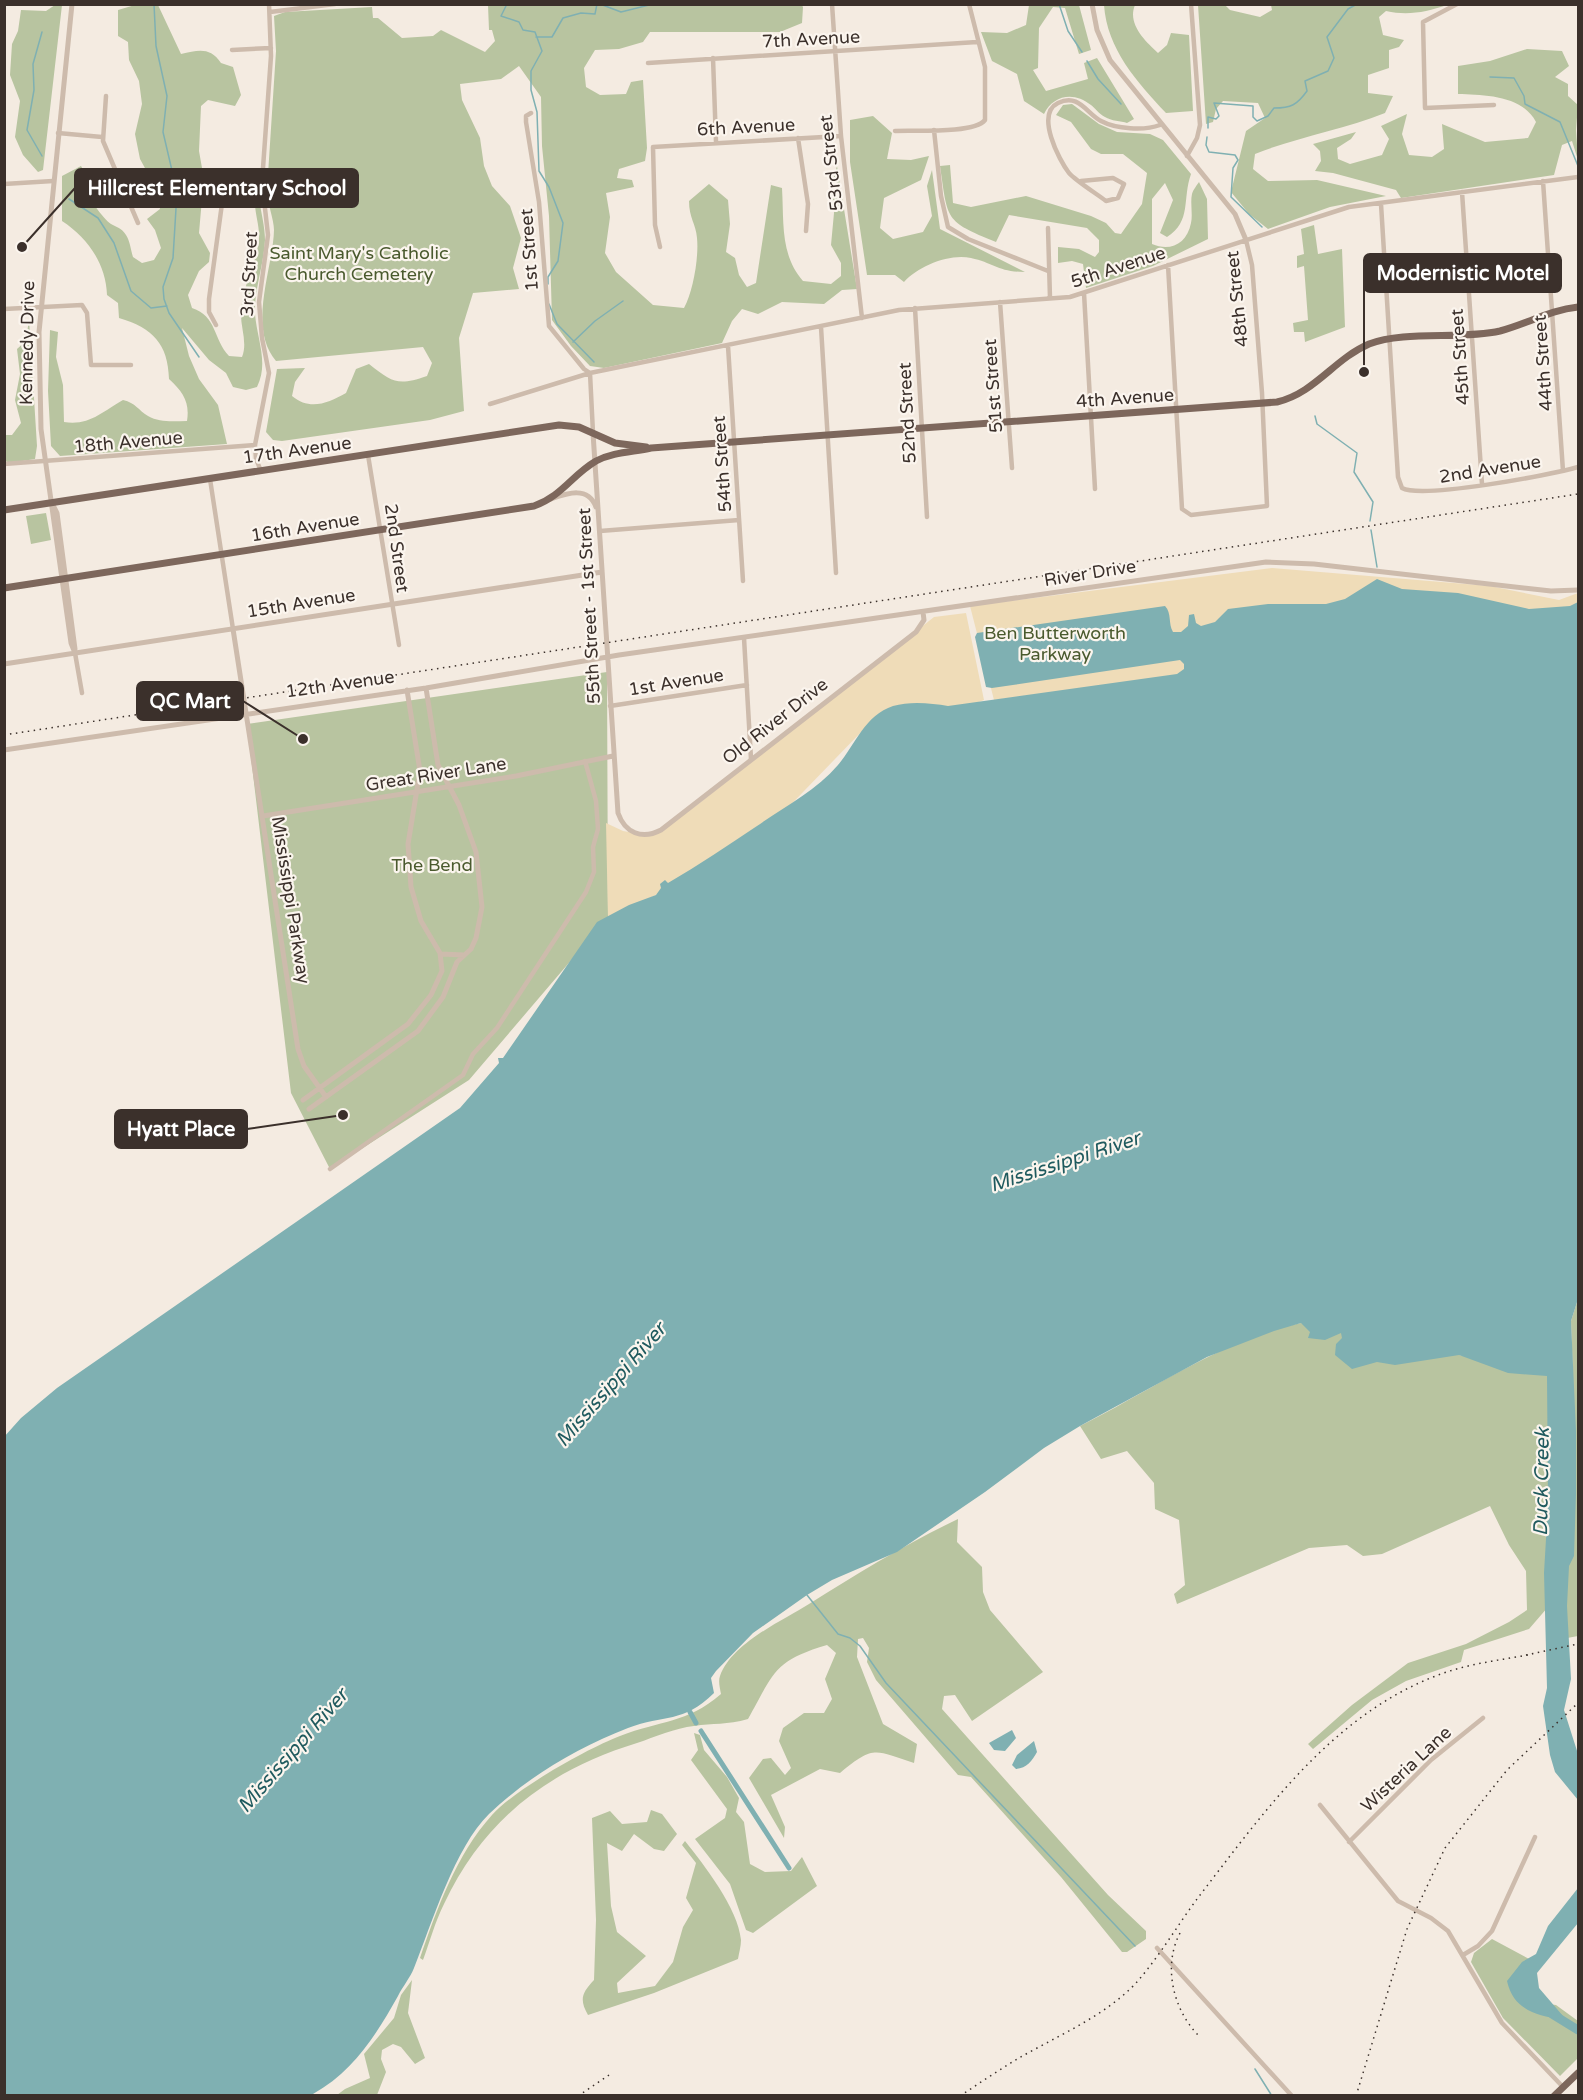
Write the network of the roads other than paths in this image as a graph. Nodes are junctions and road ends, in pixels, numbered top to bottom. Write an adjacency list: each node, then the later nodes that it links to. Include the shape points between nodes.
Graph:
1 (72, 4): 22 (street, Kennedy Drive)
2 (269, 4): 9 (street, 3rd Street)
3 (335, 4): 9 (street)
4 (832, 4): 13 (street, 53rd Street)
5 (969, 4): 10 (street)
6 (1092, 4): 19 (street, 48th Street, via 1097,30 1110,60)
7 (1191, 4): 27 (street, via 1200,125)
8 (1457, 4): 17 (street, via 1428,18 1422,27 1425,108)
9 (270, 12): 11 (street, 3rd Street)
10 (977, 42): 13 (street, 7th Avenue); 20 (street, via 985,67 983,123)
11 (271, 48): 12 (street); 32 (street, 3rd Street)
12 (232, 50)
13 (835, 51): 14 (street, 7th Avenue); 23 (street, 53rd Street)
14 (713, 58): 15 (street, 7th Avenue); 26 (street)
15 (648, 63)
16 (106, 96): 24 (street)
17 (1494, 105)
18 (531, 113): 58 (street, 1st Street, via 525,122 539,202 549,326)
19 (1160, 125): 27 (street, 48th Street); 30 (street, via 1120,127 1102,121 1076,101 1054,106 1048,122 1050,135 1069,173)
20 (934, 130): 21 (street); 42 (street, via 940,196 948,227)
21 (896, 131)
22 (58, 133): 24 (street); 29 (street, Kennedy Drive)
23 (841, 136): 25 (street, 6th Avenue); 51 (street, 53rd Street)
24 (102, 137): 36 (street)
25 (798, 138): 26 (street, 6th Avenue); 38 (street, via 808,204)
26 (716, 142): 40 (street, 6th Avenue, via 653,149 655,225)
27 (1187, 156): 39 (street, 48th Street, via 1234,214)
28 (1578, 177): 31 (street, 5th Avenue)
29 (53, 181): 33 (street); 46 (street, Kennedy Drive)
30 (1082, 181): 30 (street, via 1106,201 1118,198 1124,184 1113,178)
31 (1543, 181): 34 (street, 5th Avenue); 50 (street, 44th Street)
32 (262, 182): 52 (street, via 224,189 208,299); 68 (street, 3rd Street, via 268,235 259,302 270,373)
33 (4, 184)
34 (1462, 192): 35 (street, 5th Avenue); 54 (street, 45th Street)
35 (1381, 204): 39 (street, 5th Avenue, via 1337,210); 55 (street)
36 (138, 223)
37 (1048, 228): 42 (street)
38 (806, 231)
39 (1246, 240): 41 (street, 5th Avenue); 60 (street, 48th Street, via 1252,265)
40 (660, 247)
41 (1168, 265): 43 (street, 5th Avenue); 61 (street)
42 (1048, 272): 44 (street)
43 (1084, 292): 44 (street, 5th Avenue); 62 (street)
44 (1050, 298): 45 (street, 5th Avenue)
45 (1000, 302): 48 (street, 5th Avenue); 63 (street, 51st Street)
46 (40, 307): 49 (street); 57 (street, via 85,306 91,365); 71 (street, Kennedy Drive, via 39,378)
47 (1578, 307): 50 (main road, 4th Avenue)
48 (915, 308): 51 (street, 5th Avenue); 64 (street, 52nd Street)
49 (4, 309)
50 (1553, 311): 54 (main road, 4th Avenue, via 1501,330); 77 (street, 44th Street)
51 (862, 318): 53 (street, 5th Avenue)
52 (216, 325)
53 (821, 327): 56 (street, 5th Avenue); 66 (street)
54 (1472, 334): 55 (main road, 4th Avenue); 79 (street, 45th Street)
55 (1391, 340): 60 (main road, 4th Avenue, via 1355,351 1298,395); 79 (street, 2nd Avenue, via 1400,484 1405,490 1421,493)
56 (728, 346): 58 (street, 5th Avenue); 67 (street, 54th Street)
57 (131, 365)
58 (590, 373): 59 (street); 65 (street, 55th Street - 1st Street)
59 (490, 404)
60 (1261, 404): 61 (main road, 4th Avenue); 61 (street, 48th Street, via 1267,506 1197,515 1184,512 1180,504)
61 (1176, 410): 62 (main road, 4th Avenue)
62 (1092, 416): 63 (main road, 4th Avenue); 80 (street)
63 (1008, 422): 64 (main road, 4th Avenue); 75 (street, 51st Street)
64 (922, 428): 66 (main road, 4th Avenue); 85 (street, 52nd Street)
65 (593, 433): 69 (main road, 4th Avenue, via 615,443); 70 (main road, 17th Avenue, via 559,425); 72 (street, 55th Street - 1st Street)
66 (828, 435): 67 (main road, 4th Avenue); 91 (street)
67 (734, 442): 69 (main road, 4th Avenue); 86 (street, 54th Street)
68 (255, 444): 71 (street, 18th Avenue); 76 (street, 3rd Street)
69 (651, 448): 72 (main road, 4th Avenue, via 612,454)
70 (368, 455): 76 (main road, 17th Avenue); 87 (street, 2nd Street)
71 (45, 461): 73 (street, 18th Avenue); 82 (street, Kennedy Drive)
72 (595, 462): 81 (main road, 16th Avenue); 84 (street, 55th Street - 1st Street)
73 (4, 464)
74 (1578, 467): 77 (street, 2nd Avenue)
75 (1012, 468)
76 (261, 471): 78 (main road, 17th Avenue)
77 (1563, 471): 79 (street, 2nd Avenue)
78 (210, 478): 82 (main road, 17th Avenue); 89 (street)
79 (1482, 484)
80 (1095, 489)
81 (551, 499): 84 (street, via 585,493 594,500); 87 (main road, 16th Avenue, via 515,510)
82 (52, 503): 83 (main road, 17th Avenue); 92 (street, Kennedy Drive, via 57,513)
83 (4, 510)
84 (599, 514): 88 (street, 55th Street - 1st Street)
85 (927, 517)
86 (739, 520): 88 (street); 93 (street, 54th Street)
87 (380, 530): 89 (main road, 16th Avenue); 96 (street, 2nd Street)
88 (600, 531): 90 (street, 55th Street - 1st Street)
89 (222, 555): 92 (main road, 16th Avenue); 98 (street)
90 (602, 572): 96 (street, 15th Avenue); 102 (street, 55th Street - 1st Street)
91 (836, 573)
92 (64, 579): 94 (main road, 16th Avenue); 101 (street, Kennedy Drive)
93 (743, 581)
94 (4, 588)
95 (1578, 590): 97 (street, River Drive, via 1551,591 1266,562)
96 (391, 604): 98 (street, 15th Avenue); 100 (street, 2nd Street)
97 (923, 612): 99 (street, River Drive); 112 (street, Old River Drive, via 924,620 917,631)
98 (233, 629): 101 (street, 15th Avenue); 109 (street)
99 (744, 638): 102 (street, River Drive); 104 (street)
100 (399, 645)
101 (75, 653): 103 (street, 15th Avenue); 107 (street, Kennedy Drive)
102 (607, 658): 105 (street, 12th Avenue); 108 (street, 55th Street - 1st Street)
103 (4, 664)
104 (747, 685): 108 (street, 1st Avenue); 112 (street)
105 (426, 688): 106 (street, 12th Avenue); 114 (street, via 438,765)
106 (407, 690): 109 (street, 12th Avenue); 115 (street, via 420,771)
107 (82, 693)
108 (610, 706): 111 (street, 55th Street - 1st Street)
109 (246, 713): 110 (street, 12th Avenue); 116 (street, Mississippi Parkway)
110 (4, 750)
111 (613, 756): 113 (street, Great River Lane); 117 (street, 55th Street - 1st Street, via 618,813)
112 (751, 759): 117 (street, Old River Drive, via 661,830 646,835)
113 (585, 761): 114 (street, Great River Lane); 124 (street, via 596,801 598,829 593,847 594,872 586,892 497,1028 473,1054 463,1075)
114 (448, 788): 115 (street, Great River Lane); 119 (street, via 459,805 476,852 482,891 476,938)
115 (415, 792): 116 (street, Great River Lane); 118 (street, via 408,844 411,887 421,921)
116 (263, 816): 120 (street, Mississippi Parkway, via 298,1049 304,1066)
117 (632, 832)
118 (441, 954): 119 (street); 120 (street, via 438,982 415,1017)
119 (464, 955): 121 (street, via 453,970 443,997 418,1031)
120 (320, 1087): 121 (street); 122 (street)
121 (327, 1097): 123 (street)
122 (303, 1100)
123 (309, 1109)
124 (330, 1169)
125 (1483, 1718): 128 (street, Wisteria Lane, via 1431,1760)
126 (1320, 1805): 128 (street)
127 (1535, 1837): 130 (street, via 1492,1931)
128 (1349, 1842): 130 (street, via 1398,1901 1440,1924)
129 (1158, 1948): 133 (street)
130 (1463, 1955): 132 (street, via 1502,2023)
131 (1578, 2073): 132 (main road)
132 (1563, 2087): 134 (main road)
133 (1292, 2096)
134 (1554, 2096)

